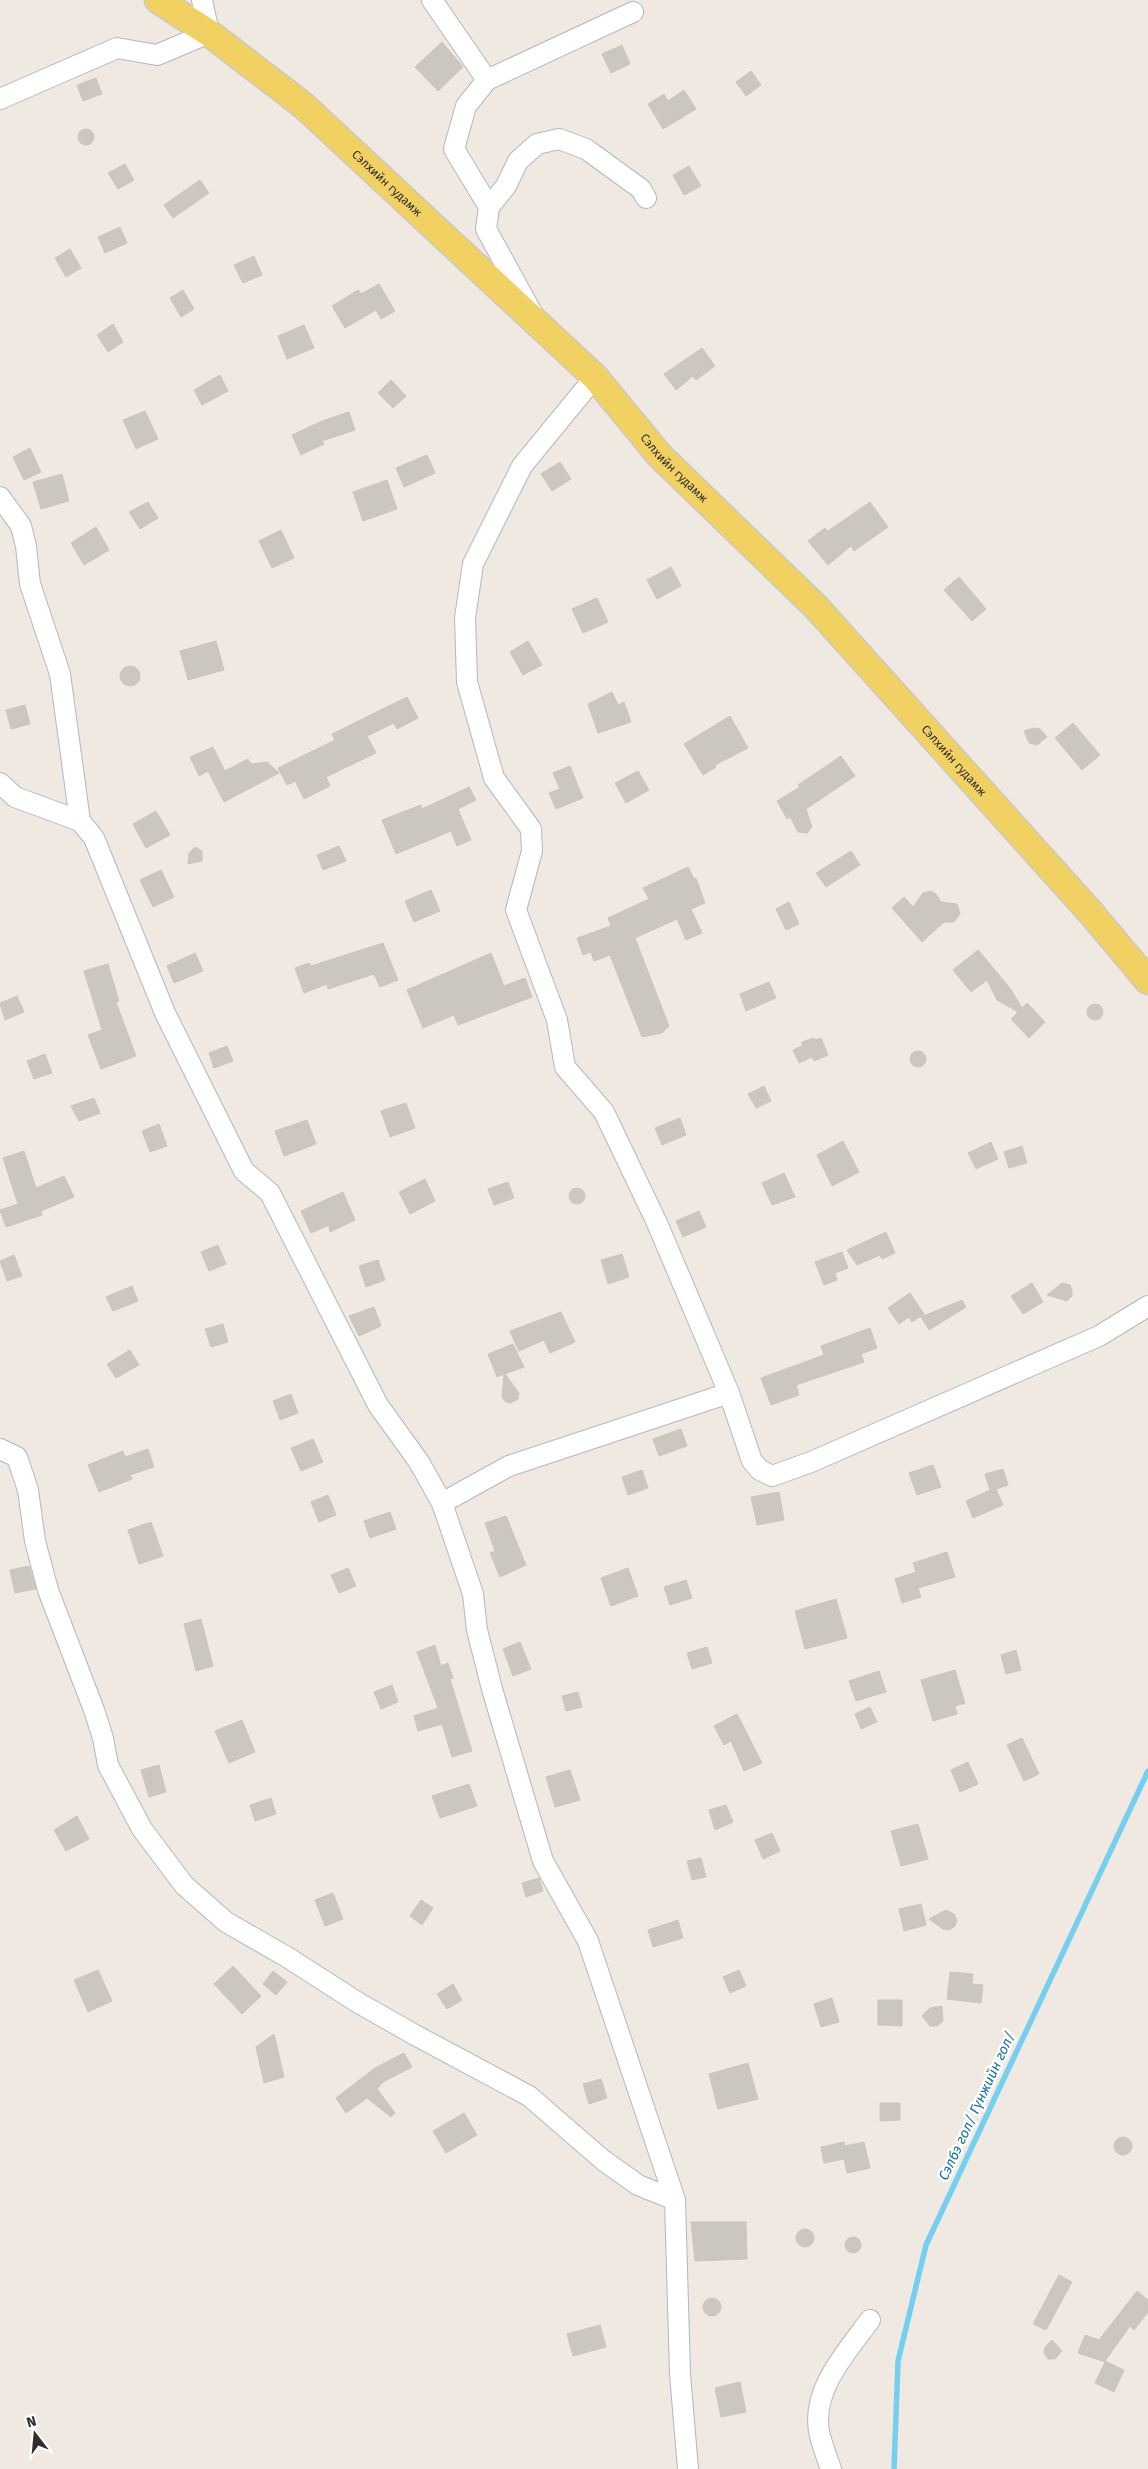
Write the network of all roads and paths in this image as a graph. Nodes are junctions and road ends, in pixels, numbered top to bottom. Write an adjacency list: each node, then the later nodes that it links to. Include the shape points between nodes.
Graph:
1 (158, 0): 5 (main road, Сэлхийн гудамж)
2 (202, 0): 5 (street)
3 (432, 0): 6 (street)
4 (633, 12): 6 (street)
5 (209, 33): 7 (street, via 157,55 117,48); 10 (main road, Сэлхийн гудамж, via 304,106)
6 (487, 80): 9 (street, via 466,106 454,149)
7 (0, 99)
8 (646, 198): 9 (street, via 641,190 586,149 558,140 537,144 518,161 506,186)
9 (489, 207): 10 (street, via 486,229)
10 (535, 319): 11 (main road, Сэлхийн гудамж)
11 (595, 377): 15 (main road, Сэлхийн гудамж, via 660,456 816,607 1085,906); 17 (street, via 522,466 473,564 465,618 467,682 494,778 531,829 532,851 516,910 557,1020 565,1067 604,1112 657,1224)
12 (0, 497): 14 (street, via 21,526 30,584 60,674)
13 (0, 783): 14 (street, via 15,797)
14 (80, 821): 19 (street, via 94,838 165,1014 244,1171 270,1193 378,1404 419,1462)
15 (1148, 981)
16 (1148, 1306): 17 (street, via 1099,1336 812,1462 772,1476 752,1461)
17 (730, 1393): 19 (street, via 509,1466)
18 (0, 1450): 20 (street, via 17,1457 28,1490 35,1541 48,1590 94,1710 108,1765 142,1829 184,1885 226,1922 356,2002 529,2096 638,2185)
19 (442, 1503): 20 (street, via 473,1594 477,1630 492,1690 542,1861 588,1941)
20 (676, 2200): 22 (street, via 680,2374)
21 (870, 2320): 23 (street, via 832,2373 819,2403 819,2434)
22 (688, 2469)
23 (831, 2469)

